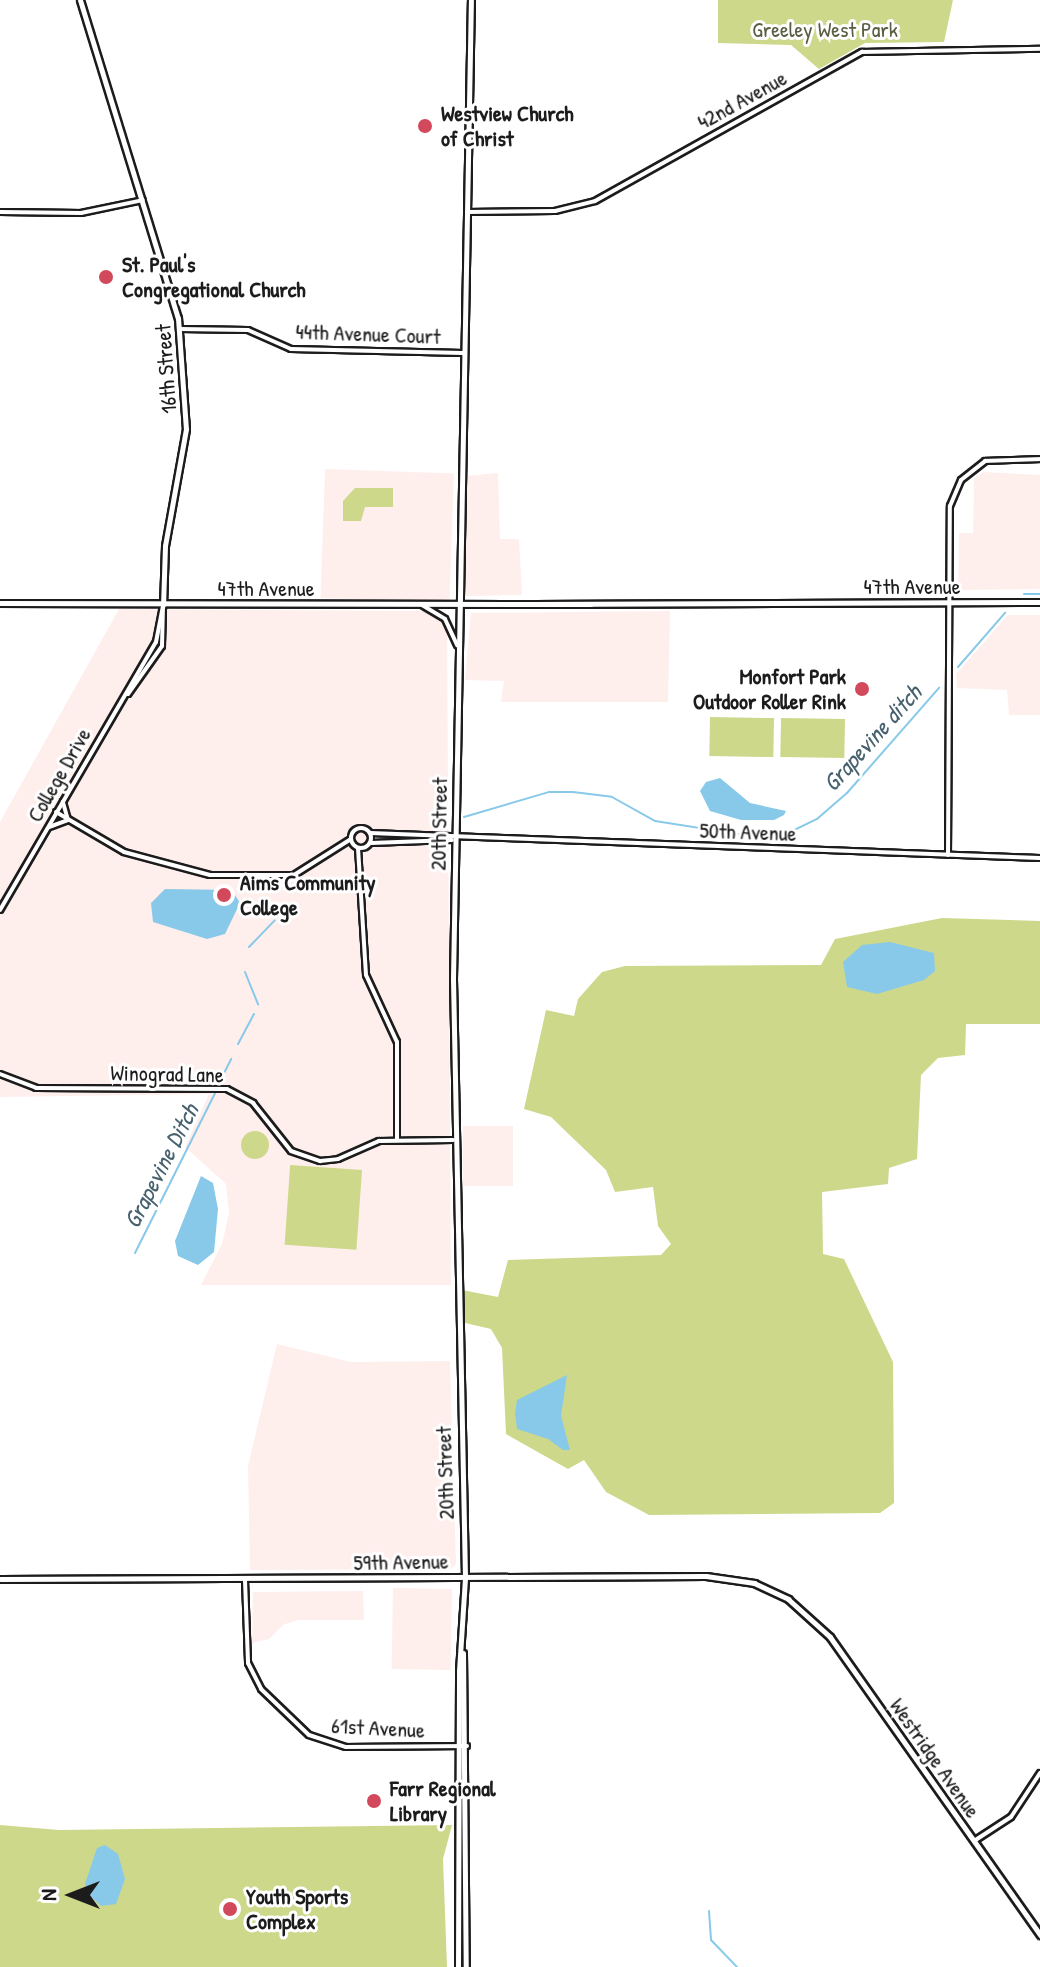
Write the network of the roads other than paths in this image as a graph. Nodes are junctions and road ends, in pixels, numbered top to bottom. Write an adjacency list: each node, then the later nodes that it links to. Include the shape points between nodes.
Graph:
1 (80, 0): 4 (main road, 16th Street)
2 (471, 0): 6 (main road, 20th Street)
3 (1040, 49): 6 (street, 42nd Avenue, via 873,49 595,201 555,211)
4 (143, 200): 5 (street, via 81,213); 7 (main road, 16th Street)
5 (0, 212)
6 (467, 212): 8 (main road, 20th Street)
7 (180, 329): 8 (street, 44th Avenue Court, via 248,330 298,349); 15 (main road, 16th Street, via 186,429 165,546)
8 (463, 353): 14 (main road, 20th Street)
9 (1040, 459): 12 (street, via 985,461 968,472 954,493)
10 (1040, 602): 12 (main road, 47th Avenue)
11 (0, 603): 15 (main road, 47th Avenue)
12 (948, 603): 14 (main road, 47th Avenue); 27 (street)
13 (420, 604): 14 (main road, 47th Avenue); 15 (main road, 47th Avenue); 16 (street, via 445,619)
14 (457, 604): 16 (main road, 20th Street)
15 (163, 605): 17 (street, College Drive, via 156,642)
16 (457, 645): 23 (main road, 20th Street)
17 (63, 800): 18 (street, College Drive); 19 (street)
18 (56, 812): 19 (street); 20 (street, College Drive)
19 (68, 820): 20 (street); 26 (street, via 136,857 210,875 290,876)
20 (47, 828): 30 (street, College Drive)
21 (370, 833): 22 (street, via 358,829); 23 (street, 50th Avenue); 24 (street)
22 (351, 839): 25 (street); 26 (street)
23 (455, 839): 24 (street, 50th Avenue); 27 (street, 50th Avenue); 33 (main road, 20th Street)
24 (369, 845): 25 (street); 29 (street)
25 (357, 848): 26 (street); 29 (street)
26 (337, 852)
27 (948, 855): 28 (street, 50th Avenue)
28 (1040, 858)
29 (362, 865): 32 (street, via 363,962 397,1042)
30 (0, 910)
31 (0, 1074): 32 (street, Winograd Lane, via 21,1086 47,1088 227,1089 253,1103 291,1151 320,1161 338,1159 375,1141)
32 (397, 1140): 33 (street, Winograd Lane)
33 (453, 1140): 34 (main road, 20th Street)
34 (465, 1577): 36 (main road, 59th Avenue); 37 (main road, 59th Avenue, via 719,1576 754,1583); 38 (main road, 20th Street)
35 (0, 1579): 36 (main road, 59th Avenue)
36 (245, 1580): 39 (street, 61st Avenue, via 245,1651 261,1689 320,1741 368,1748)
37 (797, 1605): 42 (main road, Westridge Avenue, via 830,1637)
38 (462, 1649): 39 (main road, 20th Street); 40 (main road, 20th Street, via 467,1668)
39 (459, 1746): 40 (street, 61st Avenue); 43 (main road, 20th Street)
40 (467, 1746): 44 (main road, 20th Street)
41 (1040, 1773): 42 (street, via 1011,1817)
42 (974, 1841): 45 (main road, Westridge Avenue)
43 (459, 1883): 44 (main road); 46 (main road, 20th Street)
44 (466, 1883): 47 (main road, 20th Street)
45 (1040, 1935)
46 (458, 1967)
47 (466, 1967)

